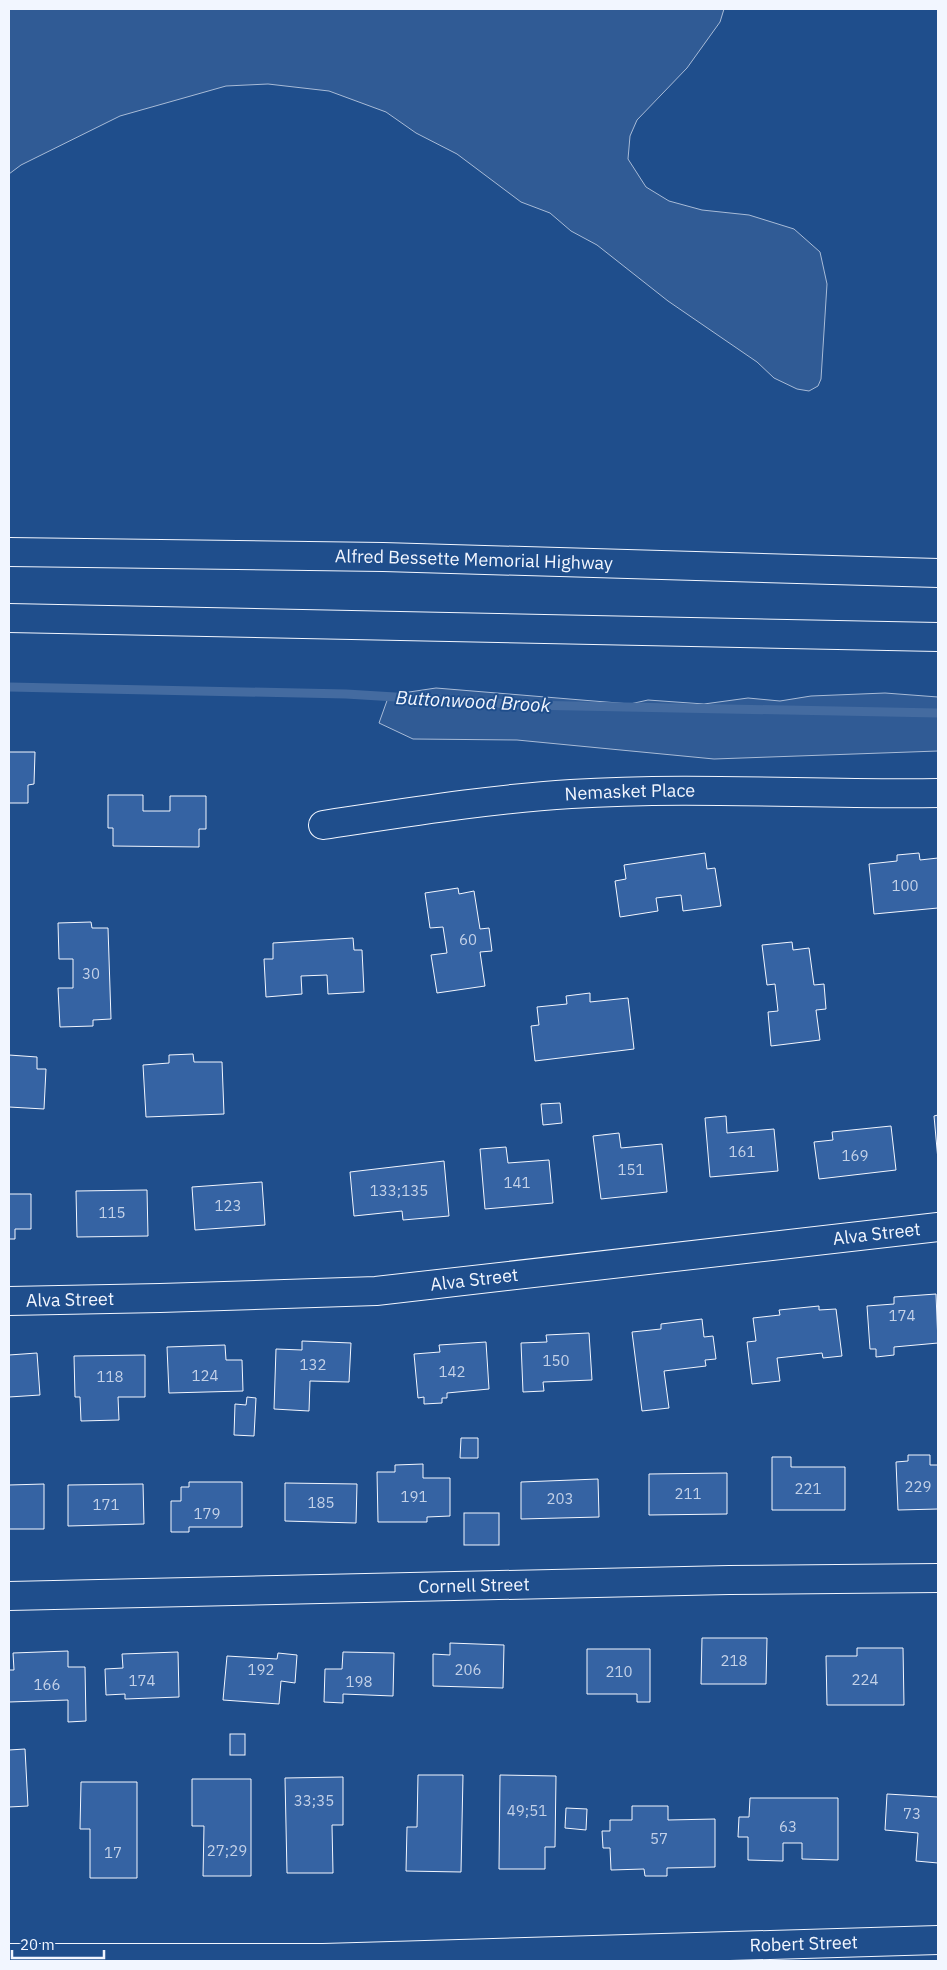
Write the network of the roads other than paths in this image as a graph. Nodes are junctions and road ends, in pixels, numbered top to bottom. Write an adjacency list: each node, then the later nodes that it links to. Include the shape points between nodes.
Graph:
1 (9, 552): 2 (main road, Alfred Bessette Memorial Highway, via 373,557)
2 (938, 573)
3 (9, 618): 4 (main road)
4 (938, 637)
5 (938, 793): 6 (main road, Nemasket Place, via 571,794)
6 (323, 824)
7 (938, 1226): 8 (main road, Alva Street, via 376,1291)
8 (9, 1301)
9 (938, 1578): 10 (main road, Cornell Street)
10 (9, 1596)
11 (938, 1940): 13 (main road, Robert Street)
12 (9, 1958): 13 (main road, Robert Street)
13 (323, 1959)

